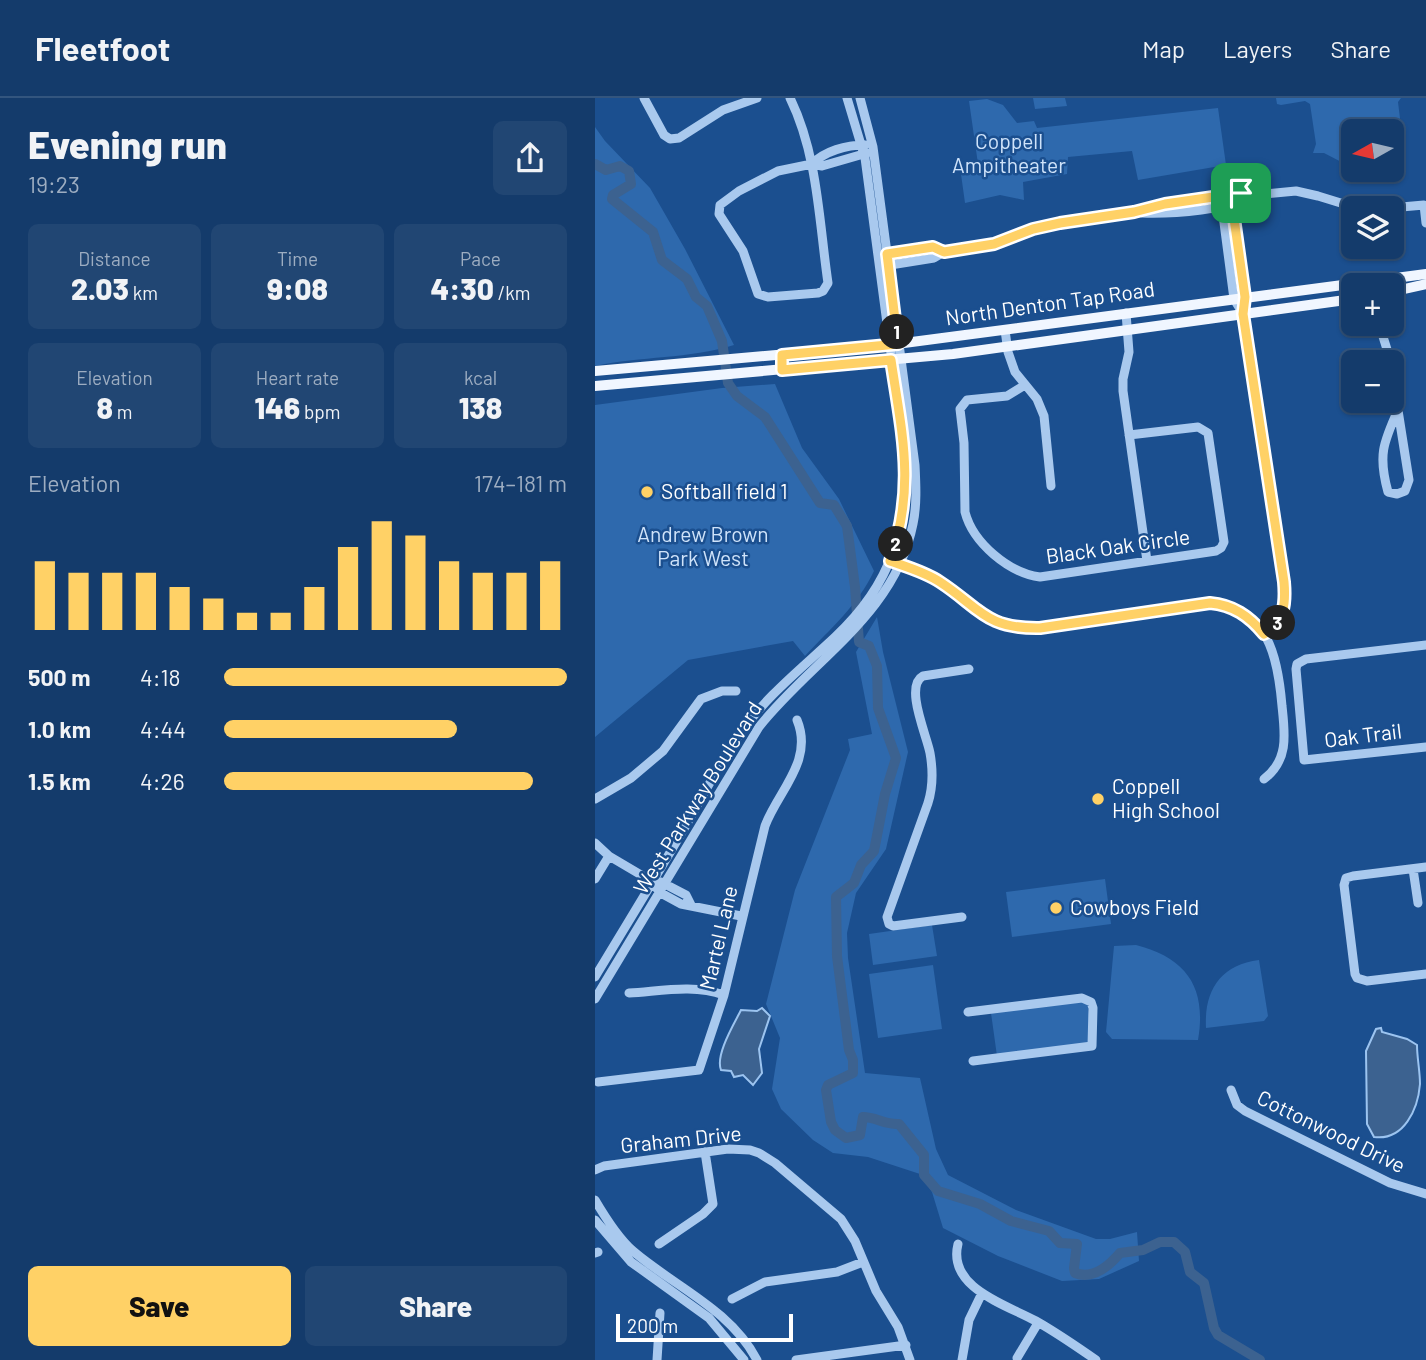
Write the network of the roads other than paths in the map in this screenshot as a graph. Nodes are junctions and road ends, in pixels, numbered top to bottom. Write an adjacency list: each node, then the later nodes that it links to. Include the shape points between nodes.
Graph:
1 (644, 98): 2 (street, via 670,139 723,110)
2 (757, 98)
3 (847, 98): 6 (street)
4 (860, 98): 7 (street)
5 (790, 99): 9 (street)
6 (862, 144): 7 (street); 8 (street); 9 (street, via 821,155)
7 (873, 146): 8 (street); 20 (street)
8 (864, 155): 9 (street, via 822,166); 20 (street)
9 (812, 164): 9 (street, via 778,171 720,206 719,214 743,251 758,294 818,293 828,283)
10 (1231, 194): 11 (street); 12 (street); 14 (street)
11 (1220, 195): 15 (street); 17 (street)
12 (1257, 195): 13 (street, via 1296,191); 14 (street)
13 (1341, 203)
14 (1232, 204): 15 (street); 25 (street)
15 (1221, 206): 17 (street, via 1166,214); 25 (street)
16 (1404, 207): 18 (street, via 1424,205)
17 (1134, 212): 19 (street, via 1051,224 994,244)
18 (1426, 223)
19 (944, 252): 20 (street, via 933,247); 21 (street, via 934,258)
20 (883, 254): 21 (street, West Parkway Boulevard)
21 (884, 266): 31 (street, West Parkway Boulevard)
22 (1426, 274): 25 (main road, North Denton Tap Road)
23 (1426, 287): 24 (main road)
24 (1404, 291)
25 (1239, 298): 27 (main road, North Denton Tap Road); 28 (street)
26 (1341, 301): 28 (main road, North Denton Tap Road)
27 (1126, 313): 29 (street); 30 (main road, North Denton Tap Road)
28 (1243, 314): 29 (main road, North Denton Tap Road); 44 (street, via 1286,602 1275,627)
29 (1128, 329): 32 (main road, North Denton Tap Road); 40 (street, via 1123,391)
30 (1005, 330): 31 (main road, North Denton Tap Road); 32 (street)
31 (894, 344): 33 (main road, North Denton Tap Road); 34 (street, West Parkway Boulevard)
32 (1007, 346): 34 (main road, North Denton Tap Road); 37 (street)
33 (782, 355): 35 (main road); 36 (main road, North Denton Tap Road)
34 (896, 359): 35 (main road, North Denton Tap Road); 43 (street, West Parkway Boulevard, via 906,480)
35 (782, 370): 38 (main road, North Denton Tap Road)
36 (595, 371)
37 (1024, 385): 41 (street, via 1044,416); 42 (street, Black Oak Circle, via 1007,396 967,400 960,409 965,512 975,534 1007,565 1027,575)
38 (595, 386)
39 (1398, 410): 39 (street, via 1384,440 1383,471 1388,492 1397,494 1405,491 1409,480)
40 (1129, 436): 42 (street); 42 (street, Black Oak Circle, via 1198,427 1208,433 1224,541 1216,551)
41 (1051, 486)
42 (1147, 561)
43 (895, 562): 44 (street, via 943,583 983,616 1001,624 1040,628 1210,603 1237,610); 57 (street, West Parkway Boulevard, via 847,625 757,710); 58 (street, West Parkway Boulevard, via 876,605 759,727)
44 (1264, 634): 50 (street, via 1279,670 1285,746)
45 (1426, 645): 49 (street, Oak Trail, via 1306,659 1297,664 1304,760)
46 (969, 669): 63 (street, via 923,676 915,684 930,753 932,787 887,917 893,926)
47 (736, 691): 51 (street, via 701,699 663,751 631,778)
48 (797, 720): 62 (street, Martel Lane, via 800,757 768,815)
49 (1426, 747)
50 (1264, 779)
51 (595, 799)
52 (595, 843): 53 (street)
53 (609, 856): 56 (street); 57 (street)
54 (1426, 867): 55 (street)
55 (1413, 869): 60 (street); 64 (street, via 1346,878 1355,974 1360,981 1367,981)
56 (595, 879)
57 (653, 882): 58 (street); 59 (street); 65 (street, West Parkway Boulevard)
58 (665, 882): 59 (street, West Parkway Boulevard); 61 (street, via 686,895)
59 (659, 892): 61 (street); 68 (street, West Parkway Boulevard)
60 (1418, 903)
61 (691, 905): 62 (street)
62 (741, 916): 67 (street, Martel Lane)
63 (962, 917)
64 (1426, 974)
65 (595, 977)
66 (629, 993): 67 (street, via 686,988)
67 (724, 995): 71 (street, Martel Lane, via 699,1070)
68 (595, 999)
69 (968, 1012): 70 (street, via 1082,998 1093,1008 1091,1046)
70 (973, 1061)
71 (598, 1082)
72 (1231, 1090): 75 (street, Cottonwood Drive, via 1245,1111 1390,1184)
73 (705, 1152): 74 (street, Graham Drive); 78 (street, via 713,1204); 80 (street, Graham Drive, via 750,1150 775,1163 841,1219)
74 (595, 1170)
75 (1426, 1194)
76 (595, 1200): 89 (street, via 631,1249 705,1301)
77 (595, 1220): 88 (street, via 631,1262 709,1318)
78 (659, 1244)
79 (958, 1244): 81 (street, via 958,1267)
80 (863, 1262): 82 (street, via 837,1272 765,1282); 85 (street, Graham Drive)
81 (982, 1293): 84 (street); 92 (street, via 969,1320)
82 (732, 1299)
83 (660, 1313): 87 (street)
84 (1038, 1323): 86 (street); 93 (street)
85 (906, 1345): 90 (street); 91 (street, Graham Drive)
86 (1017, 1358)
87 (657, 1360)
88 (744, 1360)
89 (757, 1360)
90 (796, 1360)
91 (910, 1360)
92 (962, 1360)
93 (1096, 1360)

